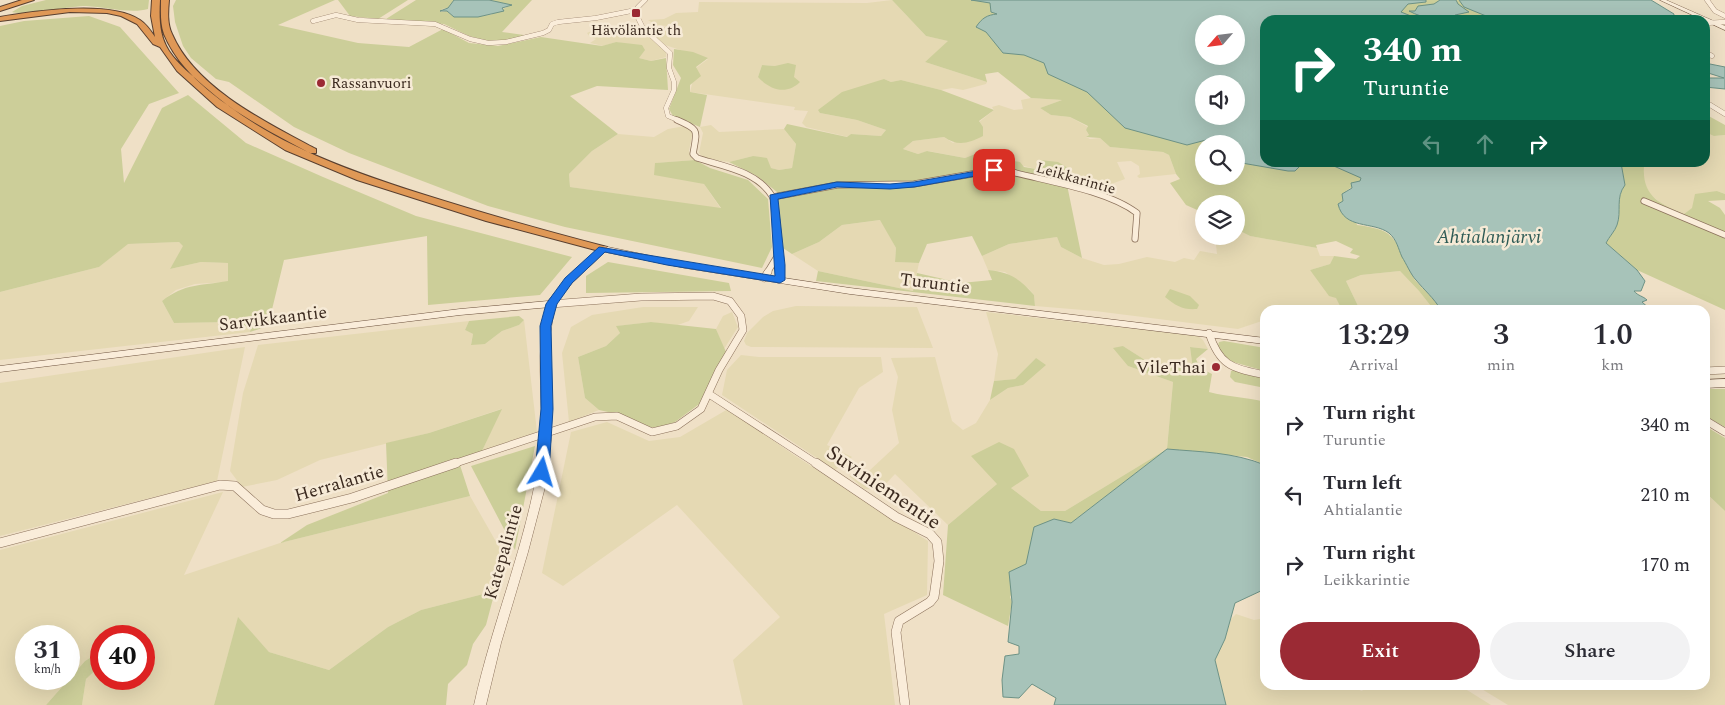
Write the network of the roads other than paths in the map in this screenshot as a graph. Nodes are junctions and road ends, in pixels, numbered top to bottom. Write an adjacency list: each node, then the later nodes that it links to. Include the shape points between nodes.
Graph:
1 (12, 0): 9 (highway)
2 (30, 0): 10 (highway)
3 (156, 0): 21 (highway, via 156,28)
4 (165, 0): 12 (highway)
5 (171, 0): 12 (highway)
6 (645, 0): 11 (street)
7 (1662, 0): 13 (street)
8 (1707, 0): 14 (street, via 1715,11)
9 (0, 3)
10 (0, 9)
11 (635, 12): 16 (street, via 558,22 543,33 495,43 472,40 435,24 358,20 336,15); 25 (street, via 642,28 670,53 669,68 674,90 666,112 673,119 695,128 693,154 701,160 729,166 756,179)
12 (164, 15): 24 (highway, via 167,32 178,54 230,101 318,154)
13 (1694, 15)
14 (1725, 16)
15 (0, 19): 21 (highway, via 62,11 118,13 138,22)
16 (313, 21)
17 (1710, 22): 18 (street)
18 (1725, 22)
19 (1710, 23): 20 (street)
20 (1725, 28)
21 (165, 51): 24 (highway, via 198,87 280,144 345,172)
22 (1710, 105): 23 (street)
23 (1725, 114)
24 (404, 191): 29 (highway, via 490,219)
25 (773, 197): 28 (street, Leikkarintie, via 837,185 914,184 1001,170 1132,208 1137,213); 30 (street)
26 (1644, 201): 27 (street)
27 (1725, 235)
28 (1135, 239)
29 (603, 249): 31 (main road, Turuntie); 33 (main road, Katepalintie, via 569,280)
30 (778, 255): 31 (street); 32 (street)
31 (764, 278): 32 (main road, Turuntie)
32 (780, 280): 34 (main road, Turuntie, via 840,290)
33 (552, 304): 36 (main road, Sarvikkaantie, via 326,328); 42 (street, Herralantie, via 693,296 715,296 730,302 741,313 744,330 719,370); 45 (street, Katepalintie, via 545,326)
34 (1209, 333): 35 (main road, Turuntie); 39 (street, via 1214,353 1221,361)
35 (1260, 340)
36 (0, 369)
37 (1710, 370): 38 (street)
38 (1725, 370)
39 (1260, 374)
40 (1725, 383): 41 (main road)
41 (1710, 384)
42 (709, 394): 45 (street, Herralantie, via 701,409 690,418 659,432 644,430 617,416 608,416 579,421); 48 (street, Suviniementie, via 726,402 896,517 930,534 937,542 939,561 934,596 930,602 899,620 896,632)
43 (1710, 423): 44 (street)
44 (1725, 432)
45 (546, 433): 46 (street, Herralantie, via 352,498 288,514 262,510 235,486 220,485); 47 (street, Katepalintie, via 540,487 527,540 486,668)
46 (0, 543)
47 (480, 705)
48 (905, 705)

